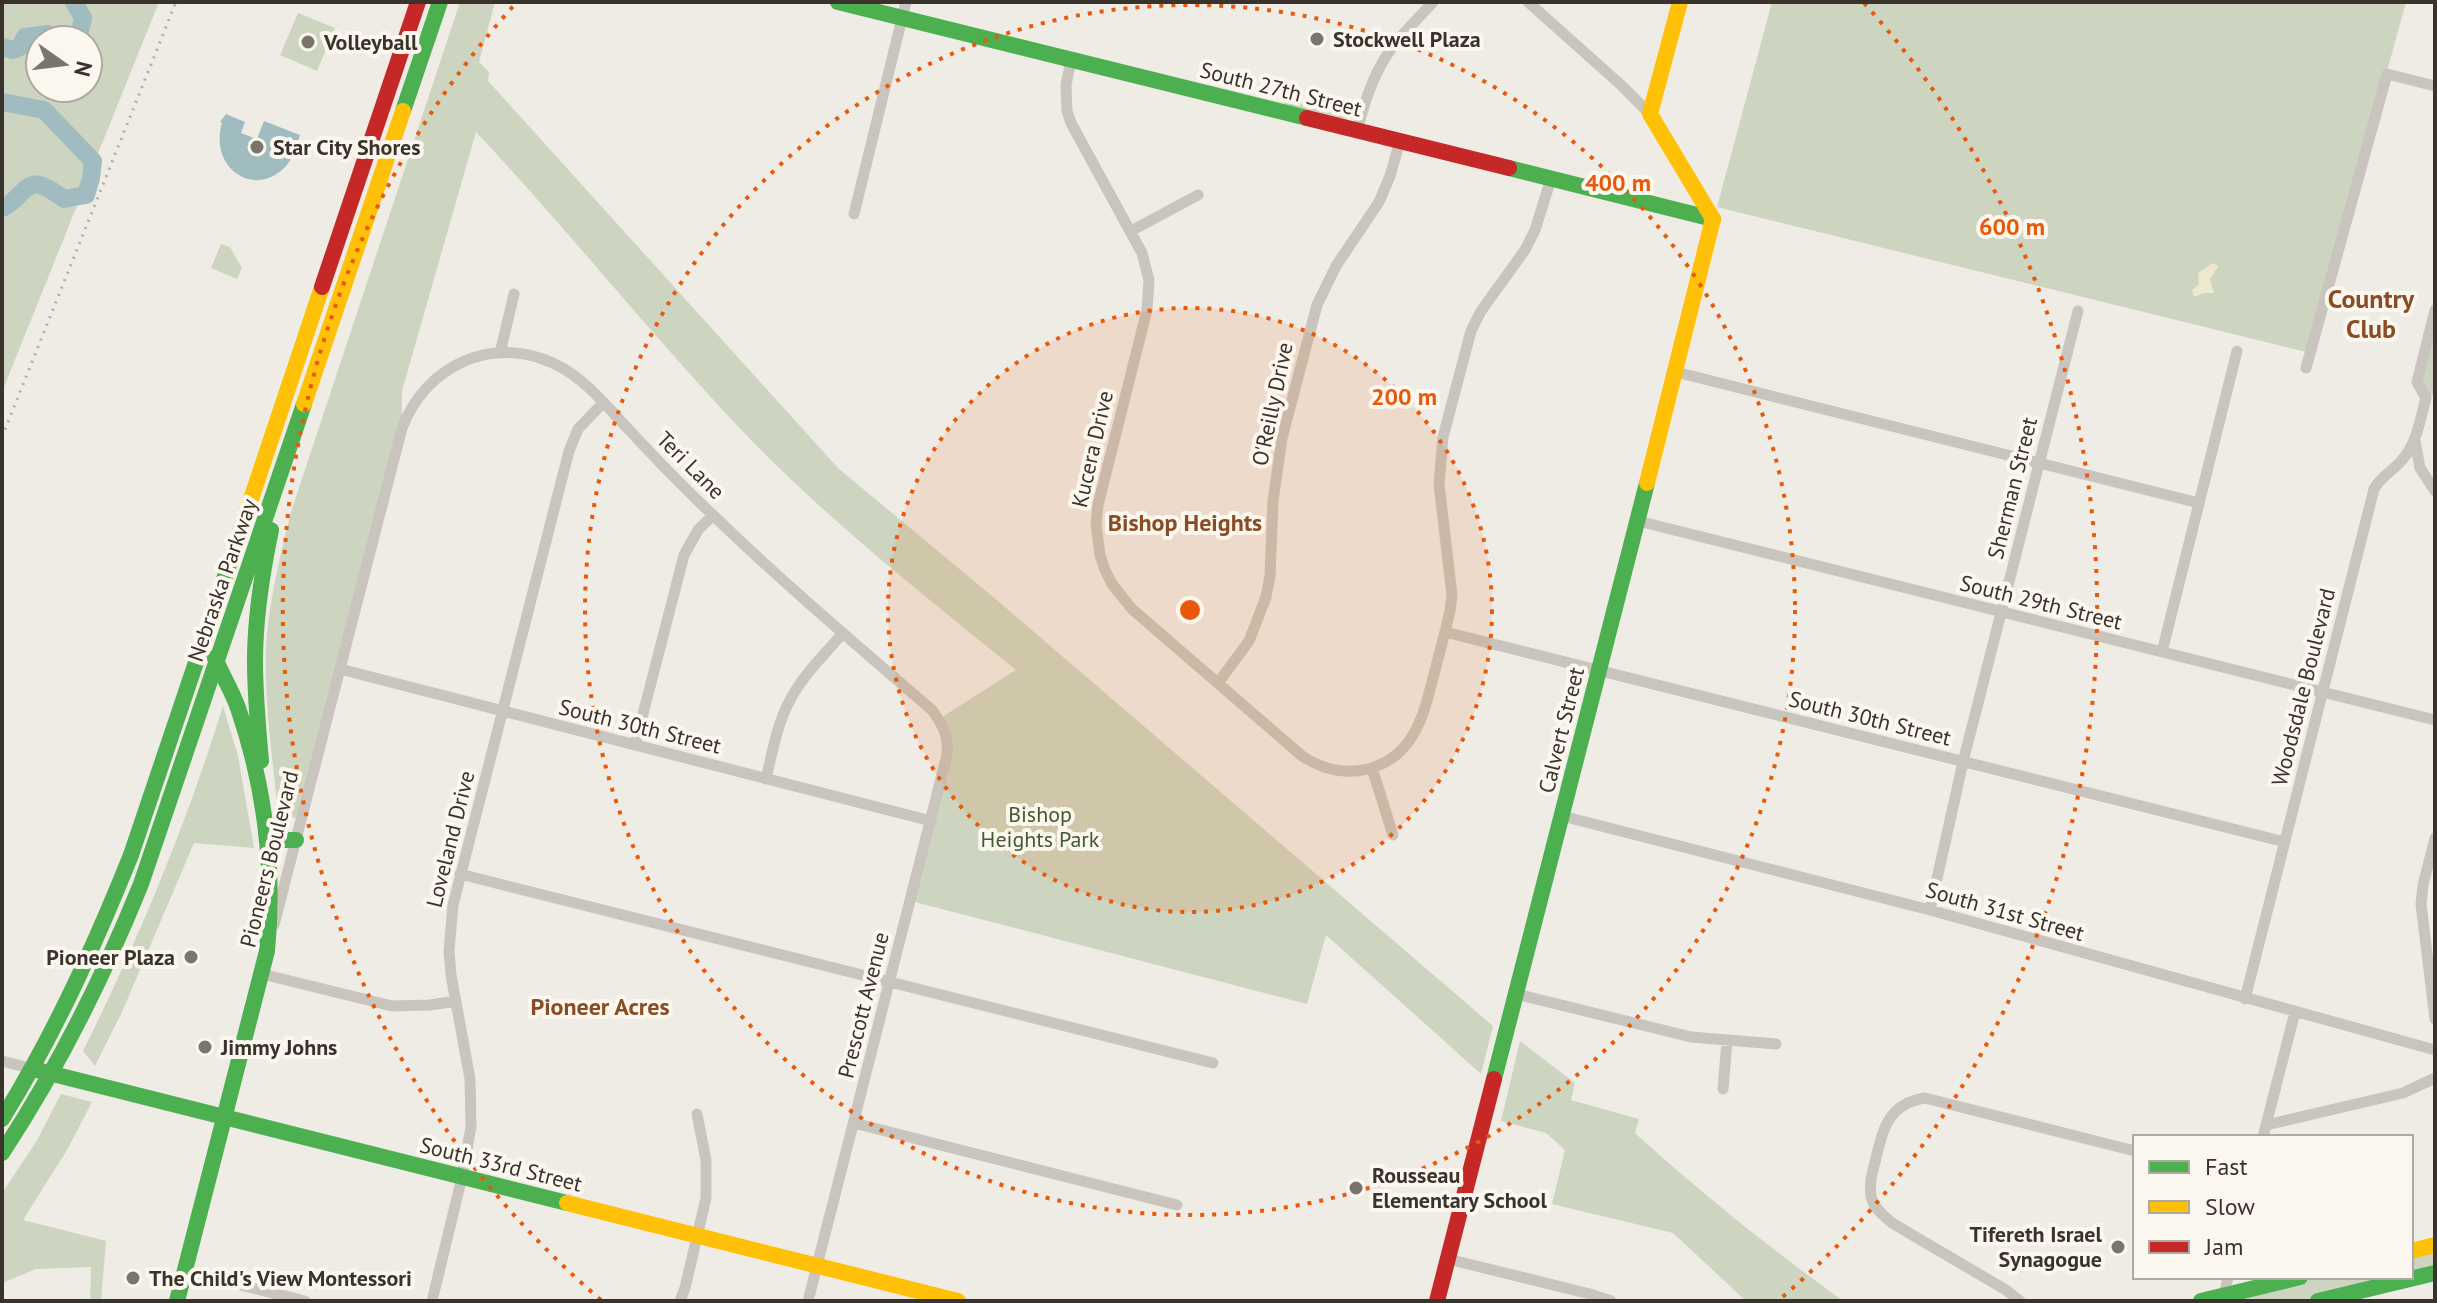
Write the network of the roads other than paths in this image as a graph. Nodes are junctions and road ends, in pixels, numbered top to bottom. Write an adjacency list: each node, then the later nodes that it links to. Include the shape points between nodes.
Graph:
1 (418, 2): 37 (main road, Nebraska Parkway)
2 (440, 2): 29 (main road, Nebraska Parkway)
3 (838, 2): 7 (main road, South 27th Street)
4 (1433, 2): 11 (street, via 1379,69)
5 (1528, 2): 10 (street)
6 (1680, 2): 10 (main road)
7 (904, 10): 8 (main road, South 27th Street); 17 (street)
8 (1071, 60): 11 (main road, South 27th Street); 19 (street, Kucera Drive, via 1065,98 1071,123)
9 (2435, 86): 25 (street, via 2387,74)
10 (1650, 114): 13 (main road)
11 (1357, 131): 12 (main road, South 27th Street)
12 (1400, 141): 14 (main road, South 27th Street); 45 (street, O'Reilly Drive, via 1379,202 1317,305 1282,438 1266,597 1249,641)
13 (1686, 177): 16 (main road, via 1687,200); 18 (main road)
14 (1551, 179): 16 (main road, South 27th Street); 39 (street, via 1530,240 1471,331 1443,437 1439,484 1452,595)
15 (1198, 195): 19 (street)
16 (1667, 208): 18 (main road, South 27th Street)
17 (854, 214)
18 (1713, 219): 26 (main road, Calvert Street)
19 (1131, 231): 45 (street, Kucera Drive, via 1146,265 1149,295 1098,505 1100,555 1121,597)
20 (514, 294): 24 (street)
21 (2435, 310): 27 (street, Woodsdale Boulevard, via 2417,382)
22 (2078, 311): 32 (street, Sherman Street)
23 (2237, 351): 34 (street)
24 (500, 353): 28 (street, Teri Lane, via 554,363); 30 (street, Teri Lane, via 468,359 445,371 423,390)
25 (2306, 368)
26 (1676, 372): 32 (street); 36 (main road, Calvert Street)
27 (2430, 396): 31 (street, Woodsdale Boulevard)
28 (603, 403): 35 (street, Teri Lane); 47 (street, Loveland Drive, via 578,429 569,451)
29 (297, 428): 42 (main road, Nebraska Parkway); 56 (main road, via 258,598 255,678)
30 (402, 428): 43 (street, Pioneers Boulevard)
31 (2416, 436): 33 (street, via 2420,468); 46 (street, Woodsdale Boulevard, via 2404,458 2374,489)
32 (2038, 462): 34 (street); 38 (street, Sherman Street)
33 (2435, 491)
34 (2199, 503): 41 (street)
35 (713, 515): 40 (street, Teri Lane); 50 (street, via 684,555)
36 (1638, 521): 38 (street, South 29th Street); 44 (main road, Calvert Street)
37 (233, 554): 42 (main road, via 213,636); 76 (main road, Nebraska Parkway, via 126,867 83,970)
38 (2001, 612): 41 (street, South 29th Street); 51 (street, Sherman Street)
39 (1445, 632): 44 (street, South 30th Street); 52 (street, via 1416,733 1395,757)
40 (843, 633): 48 (street, Teri Lane); 53 (street, via 789,701)
41 (2162, 652): 46 (street, South 29th Street)
42 (217, 663): 56 (main road, via 237,706); 77 (main road, Nebraska Parkway, via 125,925)
43 (340, 669): 47 (street, South 30th Street); 59 (street, Pioneers Boulevard)
44 (1599, 671): 51 (street, South 30th Street); 54 (main road, Calvert Street)
45 (1218, 683): 52 (street, Kucera Drive, via 1313,763 1337,771)
46 (2322, 692): 49 (street, South 29th Street); 60 (street, Woodsdale Boulevard)
47 (502, 711): 50 (street, South 30th Street); 61 (street, Loveland Drive)
48 (939, 719): 55 (street, Prescott Avenue, via 949,743)
49 (2435, 720)
50 (635, 745): 53 (street, South 30th Street)
51 (1963, 762): 60 (street, South 30th Street); 62 (street, Sherman Street)
52 (1372, 768): 57 (street)
53 (766, 779): 55 (street, South 30th Street)
54 (1562, 816): 62 (street, South 31st Street); 66 (main road, Calvert Street)
55 (931, 821): 65 (street, Prescott Avenue)
56 (266, 822): 59 (main road, via 271,835); 63 (main road, via 272,894)
57 (1393, 835)
58 (2435, 838): 70 (street, via 2421,904)
59 (296, 840): 63 (street, Pioneers Boulevard)
60 (2285, 842): 67 (street, Woodsdale Boulevard)
61 (460, 874): 65 (street); 68 (street, Loveland Drive, via 449,929)
62 (1930, 910): 67 (street, South 31st Street)
63 (267, 951): 64 (main road, Pioneers Boulevard)
64 (262, 974): 68 (street, via 392,1006); 81 (main road, Pioneers Boulevard)
65 (889, 982): 75 (street); 83 (street, Prescott Avenue)
66 (1516, 994): 71 (street, via 1665,1032); 92 (main road, Calvert Street)
67 (2245, 999): 69 (street, South 31st Street)
68 (456, 1001): 87 (street, Loveland Drive, via 472,1104)
69 (2295, 1012): 73 (street, South 31st Street); 84 (street)
70 (2435, 1019)
71 (1727, 1041): 72 (street); 79 (street)
72 (1776, 1044)
73 (2435, 1050)
74 (2, 1061): 76 (street)
75 (1213, 1063)
76 (33, 1069): 77 (main road, South 33rd Street); 82 (main road, Nebraska Parkway)
77 (53, 1073): 81 (main road, South 33rd Street); 86 (main road, Nebraska Parkway)
78 (2435, 1078): 84 (street, via 2403,1093)
79 (1723, 1089)
80 (697, 1114): 89 (street, via 707,1179)
81 (225, 1117): 87 (main road, South 33rd Street); 94 (main road, Pioneers Boulevard)
82 (2, 1119)
83 (854, 1123): 88 (street); 93 (street, Prescott Avenue)
84 (2264, 1131)
85 (2133, 1150): 108 (street, via 1936,1100 1912,1100 1894,1112 1884,1128 1871,1180 1872,1201 1892,1223)
86 (2, 1153)
87 (462, 1177): 89 (main road, South 33rd Street); 102 (street, Loveland Drive)
88 (1177, 1205)
89 (698, 1236): 93 (main road, South 33rd Street); 103 (street)
90 (2435, 1245): 91 (main road)
91 (2413, 1250)
92 (1448, 1259): 106 (main road, Calvert Street); 107 (street)
93 (817, 1266): 104 (street, Prescott Avenue); 105 (main road, South 33rd Street)
94 (185, 1271): 100 (main road, Pioneers Boulevard); 101 (street)
95 (2435, 1273): 96 (main road)
96 (2413, 1276)
97 (2293, 1279): 99 (main road)
98 (2390, 1280): 110 (main road)
99 (2223, 1298): 109 (main road)
100 (177, 1301)
101 (305, 1301)
102 (432, 1301)
103 (680, 1301)
104 (808, 1301)
105 (958, 1301)
106 (1437, 1301)
107 (1611, 1301)
108 (2020, 1301)
109 (2201, 1301)
110 (2318, 1301)

